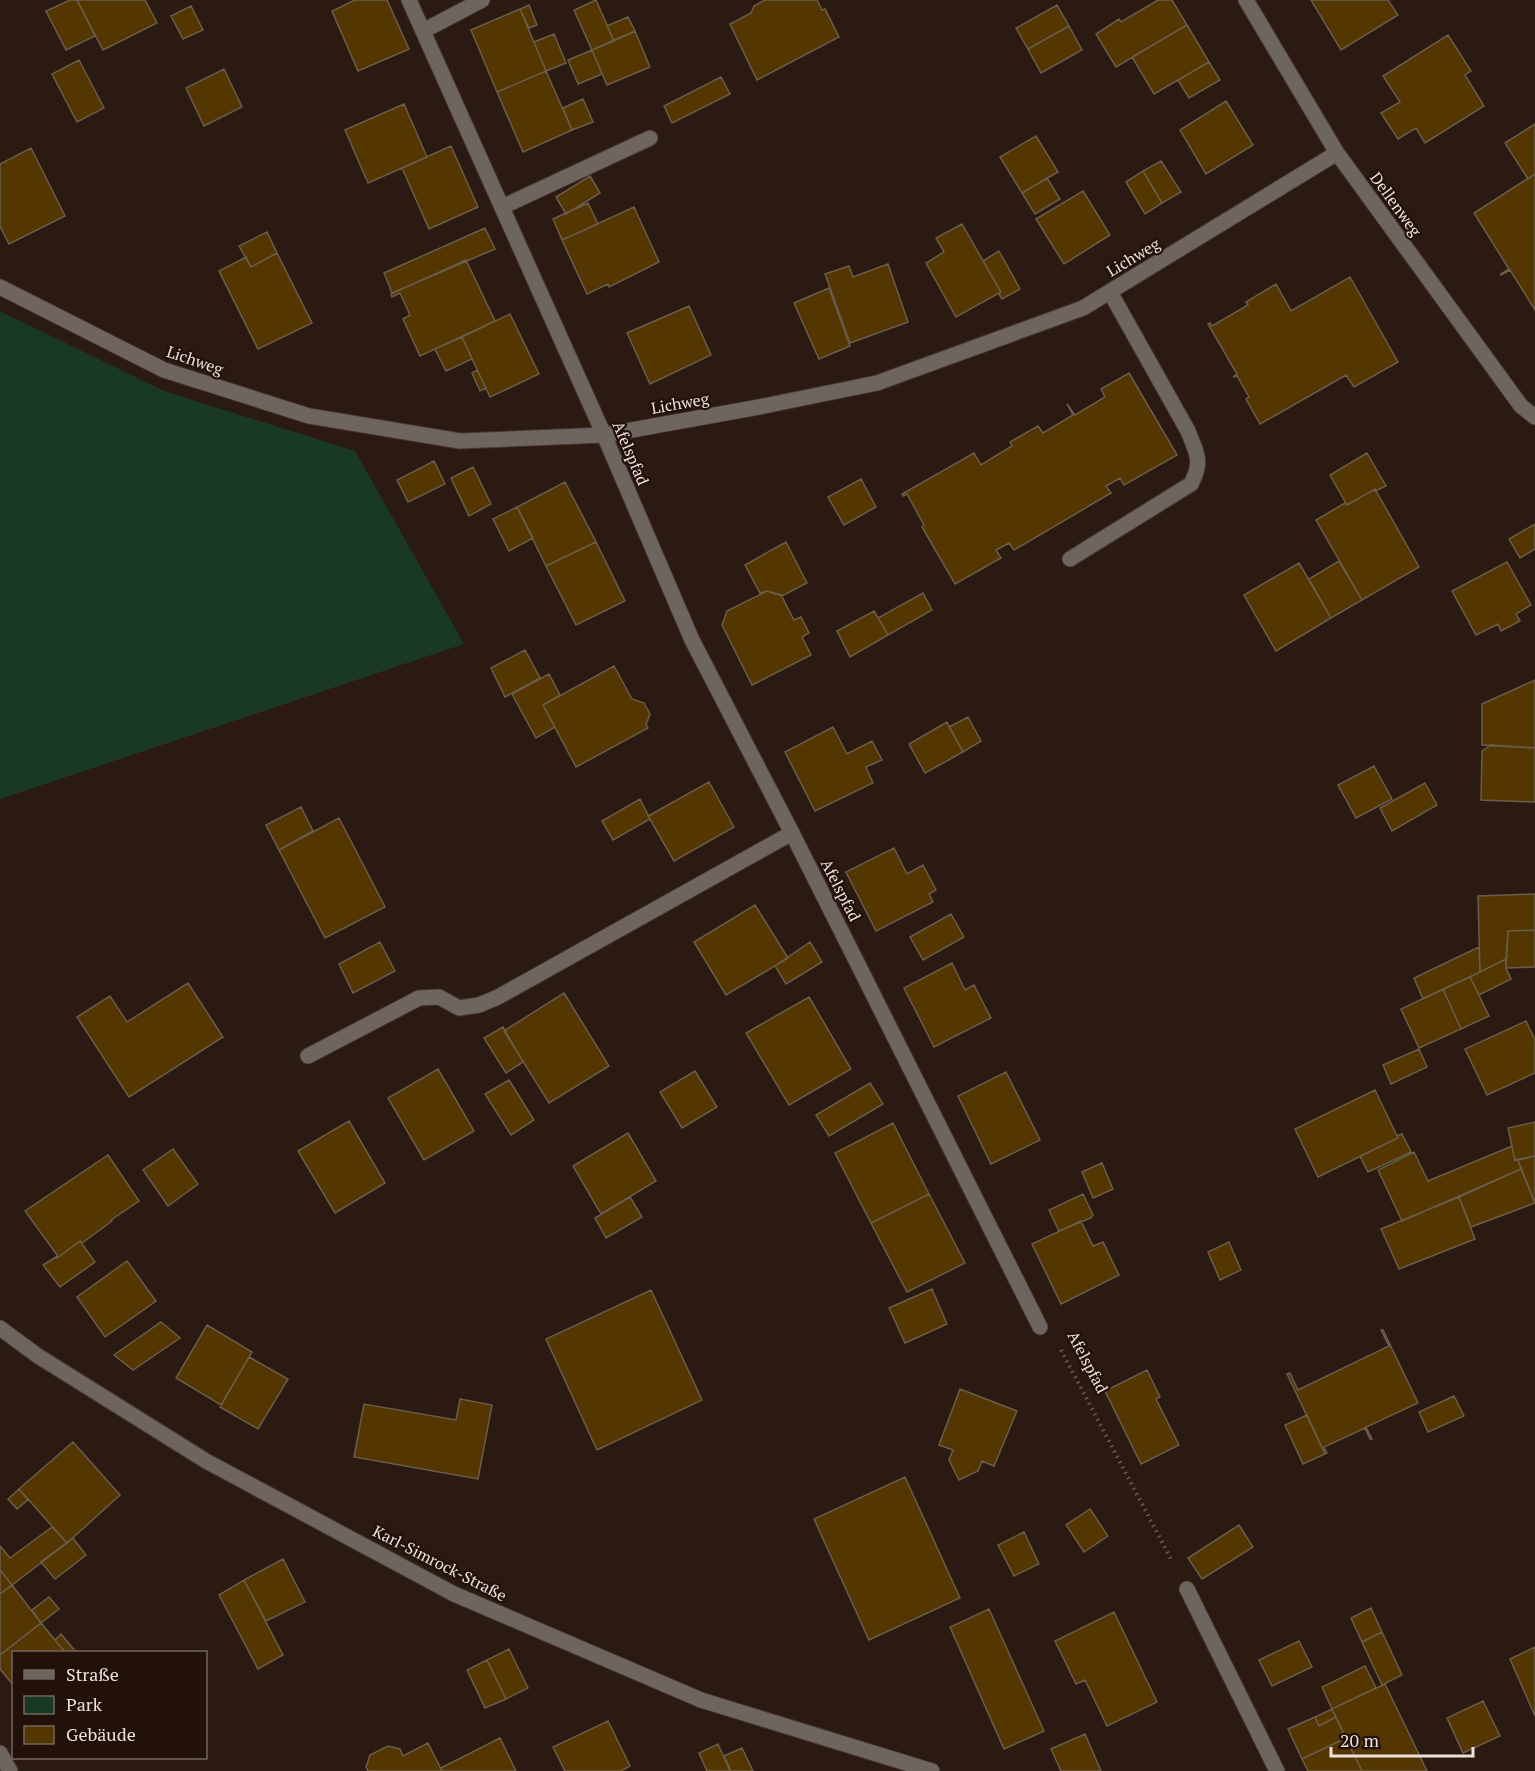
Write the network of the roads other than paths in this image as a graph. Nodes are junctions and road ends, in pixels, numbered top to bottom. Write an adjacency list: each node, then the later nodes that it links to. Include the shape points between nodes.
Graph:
1 (409, 0): 4 (street, Afelspfad)
2 (482, 0): 4 (street)
3 (1246, 0): 6 (street, Dellenweg)
4 (423, 31): 7 (street, Afelspfad)
5 (650, 138): 7 (street)
6 (1337, 153): 9 (street, Lichweg); 10 (street, Dellenweg, via 1521,406)
7 (502, 207): 11 (street, Afelspfad)
8 (0, 287): 11 (street, Lichweg, via 164,369 309,416 460,441)
9 (1110, 292): 11 (street, Lichweg, via 1083,309 877,383); 12 (street, via 1188,431 1199,469 1191,484)
10 (1535, 417)
11 (604, 435): 13 (street, Afelspfad, via 692,640)
12 (1070, 559)
13 (792, 833): 14 (street, via 498,997 459,1008 439,996 419,998); 15 (street, Afelspfad)
14 (308, 1056)
15 (1040, 1327)
16 (0, 1328): 20 (street, Karl-Simrock-Straße, via 206,1461 454,1594 701,1700)
17 (1187, 1589): 21 (street)
18 (0, 1753): 19 (street)
19 (10, 1771)
20 (932, 1771)
21 (1277, 1771)

